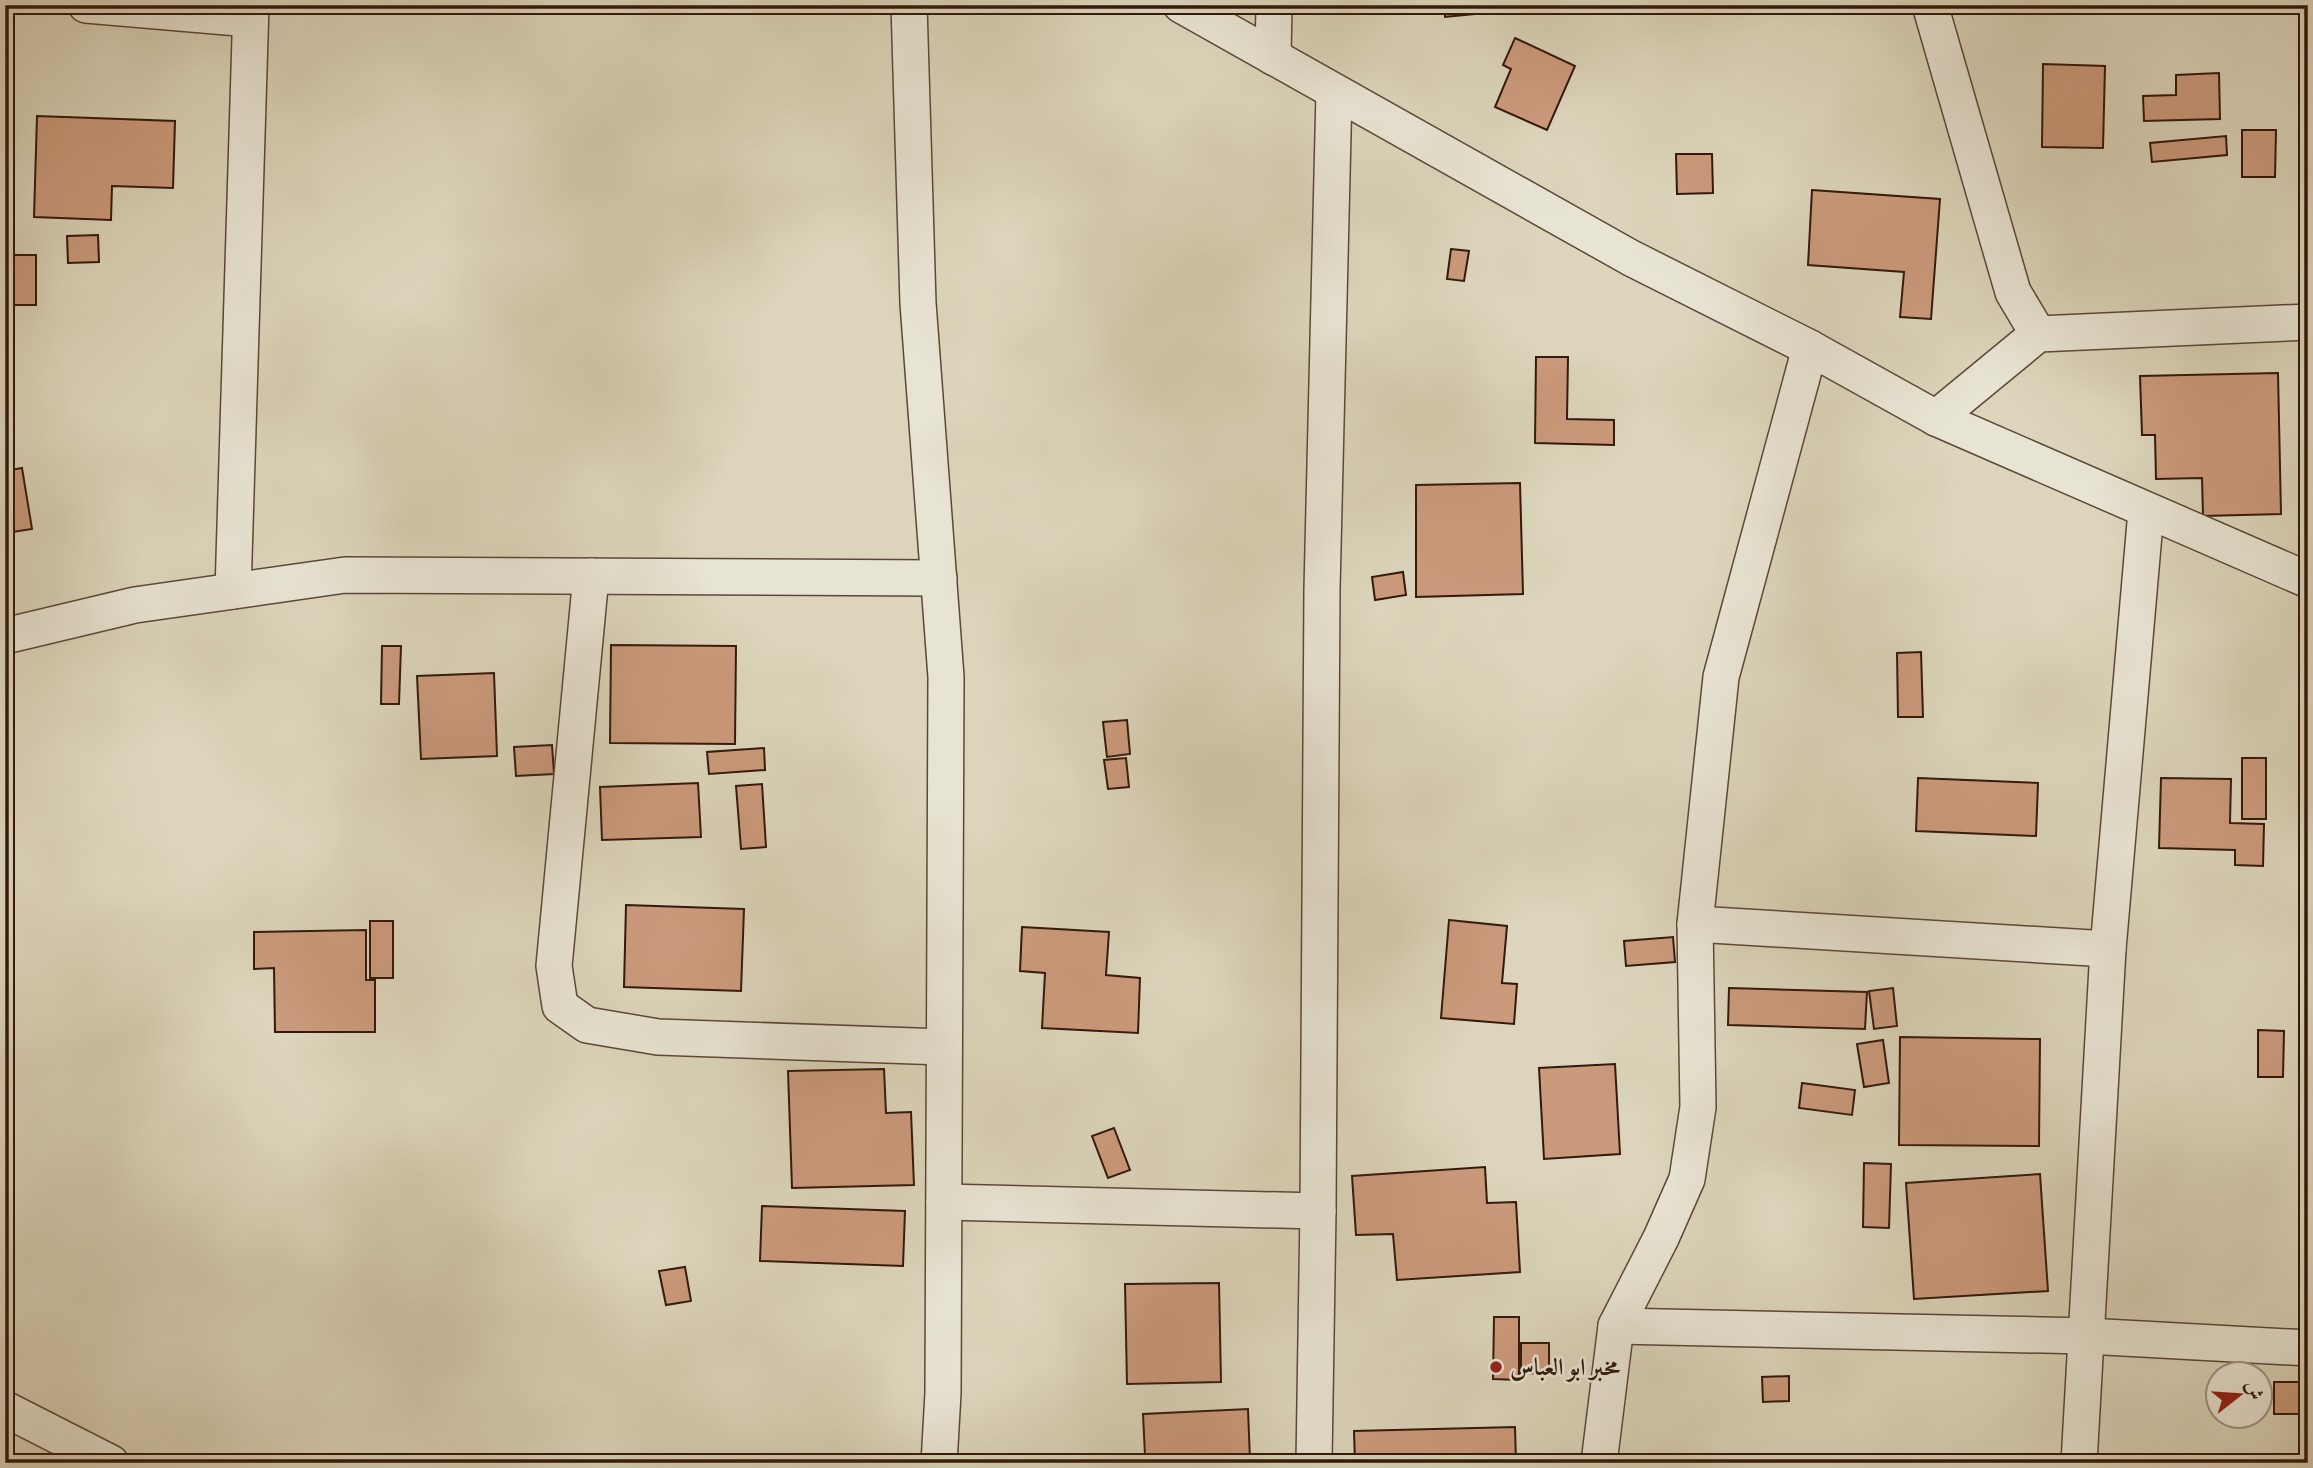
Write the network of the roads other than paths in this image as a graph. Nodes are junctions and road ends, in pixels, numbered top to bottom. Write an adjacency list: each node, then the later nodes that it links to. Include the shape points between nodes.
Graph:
1 (86, 5): 6 (street)
2 (909, 5): 15 (street, via 918,303)
3 (1181, 5): 7 (street)
4 (1274, 5): 7 (street)
5 (1930, 5): 10 (street, via 2012,292)
6 (250, 12): 17 (street)
7 (1273, 57): 8 (street)
8 (1334, 92): 11 (street, via 1631,258); 23 (street, via 1322,589)
9 (2308, 322): 10 (street)
10 (2038, 334): 12 (street)
11 (1810, 348): 12 (street); 19 (street, via 1721,677)
12 (1937, 418): 13 (street)
13 (2146, 511): 16 (street); 20 (street)
14 (591, 576): 15 (street); 17 (street, via 345,575); 21 (street, via 554,966 559,1006 587,1025 658,1037)
15 (939, 578): 21 (street, via 946,677)
16 (2308, 580)
17 (233, 591): 18 (street, via 135,605)
18 (5, 636)
19 (1695, 924): 20 (street); 24 (street, via 1698,1107 1686,1179)
20 (2108, 949): 25 (street)
21 (944, 1047): 22 (street)
22 (944, 1202): 23 (street); 29 (street)
23 (1318, 1211): 30 (street)
24 (1616, 1326): 25 (street); 31 (street)
25 (2087, 1336): 26 (street); 32 (street)
26 (2308, 1348)
27 (5, 1409): 28 (street)
28 (111, 1463)
29 (939, 1463)
30 (1314, 1463)
31 (1599, 1463)
32 (2079, 1463)

